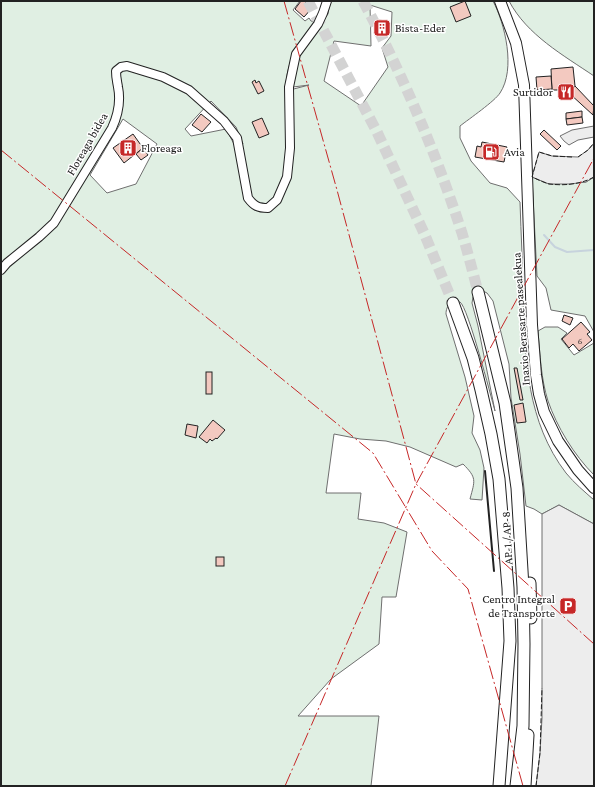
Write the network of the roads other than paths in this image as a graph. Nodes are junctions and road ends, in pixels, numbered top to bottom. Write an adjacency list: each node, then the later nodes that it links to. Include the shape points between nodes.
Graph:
1 (327, 1): 3 (street, Floreaga bidea, via 318,24 296,54 289,87 290,148 287,177 277,200 268,208 253,205 248,198 237,138 224,121 189,90 162,77 127,66 121,67 116,72 120,102 112,128 54,223)
2 (500, 1): 6 (main road, Inaxio Berasarte pasealekua, via 512,30 522,70 532,325 539,394 544,412 558,441)
3 (1, 270)
4 (478, 292): 7 (highway, AP-1 / AP-8, via 505,404 517,488)
5 (453, 303): 8 (highway, AP-1 / AP-8, via 473,358 499,479 510,642)
6 (594, 488)
7 (520, 533): 9 (highway, AP-1 / AP-8, via 523,587 523,726); 10 (highway, via 528,560 531,599 531,680)
8 (500, 786)
9 (516, 786)
10 (525, 786)

